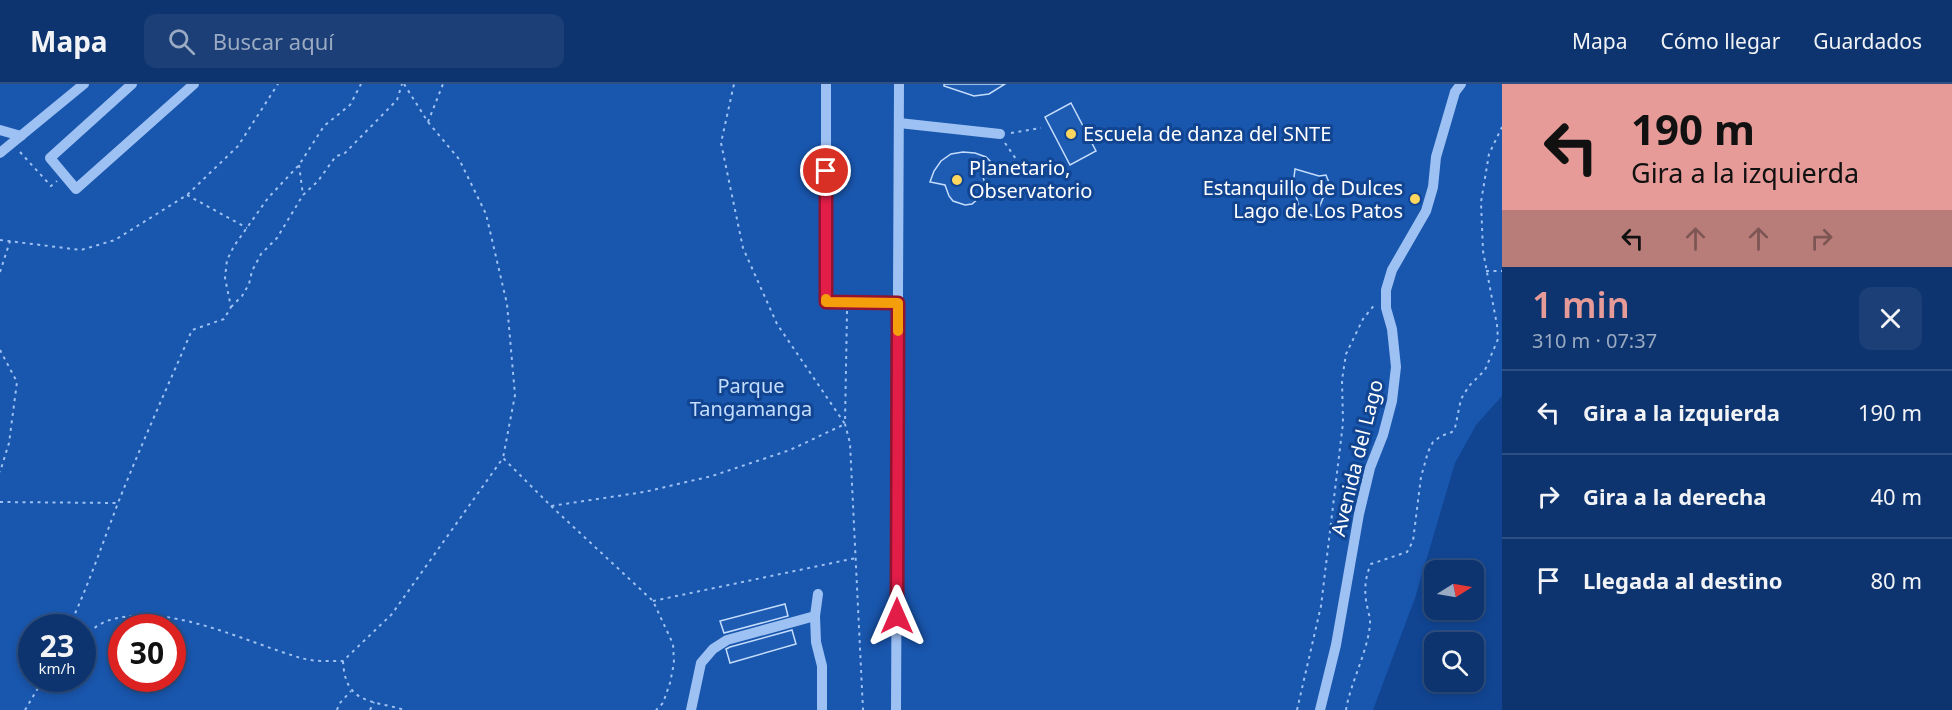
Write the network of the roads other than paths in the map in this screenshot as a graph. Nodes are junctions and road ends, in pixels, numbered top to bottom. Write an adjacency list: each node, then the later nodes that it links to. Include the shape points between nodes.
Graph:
1 (84, 84): 10 (street)
2 (132, 84): 3 (street, via 50,158 76,189)
3 (194, 84)
4 (826, 84): 12 (street, via 826,302)
5 (899, 84): 7 (street)
6 (1461, 84): 18 (street, Avenida del Lago, via 1455,92 1436,157 1426,211 1392,270 1386,290 1396,367 1392,401 1359,514 1336,645)
7 (899, 123): 9 (street); 12 (street)
8 (0, 130): 10 (street)
9 (1000, 134)
10 (16, 139): 11 (street)
11 (0, 153)
12 (898, 303): 17 (street)
13 (818, 594): 14 (street)
14 (815, 616): 15 (street, via 727,640 713,649 701,663); 16 (street, via 822,666)
15 (690, 710)
16 (822, 710)
17 (896, 710)
18 (1320, 710)

